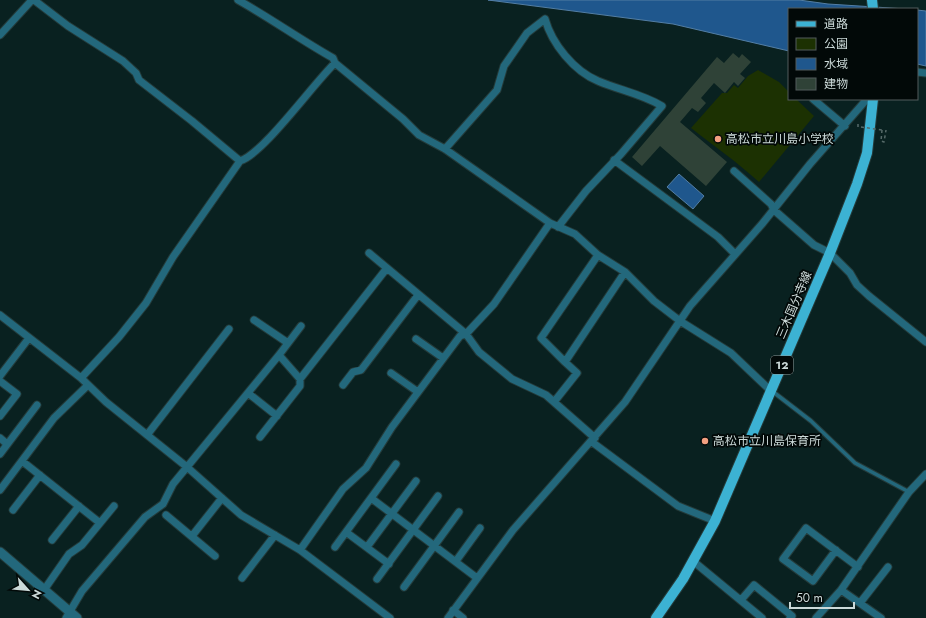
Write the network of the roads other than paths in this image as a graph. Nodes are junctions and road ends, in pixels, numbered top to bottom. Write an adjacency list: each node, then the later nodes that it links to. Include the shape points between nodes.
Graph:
1 (33, 0): 3 (street); 11 (street, via 68,26 123,60 136,73 138,80)
2 (238, 0): 4 (street, via 258,10 297,38 333,58)
3 (0, 35)
4 (335, 62): 9 (street, via 419,135); 11 (street, via 273,134 247,159)
5 (814, 100): 8 (street)
6 (866, 100): 8 (street)
7 (873, 100): 17 (main road, 三木国分寺線 / 12, via 867,153 858,184)
8 (845, 126): 13 (street, via 810,164)
9 (445, 150): 10 (street, via 497,90 504,66 527,33 545,19 550,34 559,48 584,73 597,81 662,106); 14 (street)
10 (614, 160): 15 (street); 18 (street, via 718,237)
11 (240, 161): 38 (street, via 173,257 146,303)
12 (734, 171): 13 (street, via 771,204)
13 (774, 210): 17 (street, via 814,245); 18 (street)
14 (550, 223): 15 (street); 28 (street, via 494,304)
15 (558, 227): 19 (street, via 575,234)
16 (369, 253): 20 (street)
17 (830, 253): 31 (street, via 850,273 857,285); 43 (main road, 三木国分寺線 / 12)
18 (735, 254): 25 (street)
19 (598, 255): 21 (street); 35 (street, via 541,338)
20 (387, 268): 22 (street); 39 (street)
21 (625, 272): 25 (street, via 654,301); 35 (street)
22 (418, 295): 28 (street); 42 (street, via 361,370 353,372)
23 (0, 315): 29 (street)
24 (254, 320): 32 (street)
25 (680, 321): 43 (street, via 731,353); 53 (street, via 624,402)
26 (301, 326): 32 (street)
27 (229, 329): 50 (street)
28 (466, 334): 34 (street, via 460,336); 46 (street, via 479,352 512,379 546,394)
29 (28, 338): 37 (street); 38 (street)
30 (416, 339): 34 (street)
31 (926, 342)
32 (288, 343): 33 (street)
33 (279, 355): 39 (street); 45 (street)
34 (443, 358): 44 (street)
35 (565, 362): 46 (street, via 577,373)
36 (391, 373): 44 (street)
37 (0, 376)
38 (81, 378): 41 (street)
39 (300, 379): 49 (street, via 300,386)
40 (0, 381): 48 (street, via 17,394)
41 (88, 385): 50 (street); 56 (street, via 54,418)
42 (343, 385)
43 (771, 391): 63 (lane, via 817,426 855,463); 73 (main road, 三木国分寺線 / 12)
44 (418, 392): 84 (street, via 366,468 343,489)
45 (248, 393): 49 (street); 58 (street)
46 (554, 402): 53 (street)
47 (37, 405): 54 (street)
48 (0, 416)
49 (277, 416): 51 (street)
50 (147, 435): 58 (street)
51 (260, 437)
52 (0, 438): 54 (street)
53 (593, 440): 73 (street, via 678,506); 94 (street, via 513,530)
54 (7, 444): 55 (street)
55 (0, 454)
56 (22, 461): 60 (street); 62 (street)
57 (396, 464): 66 (street)
58 (187, 467): 65 (street); 102 (street, via 173,484 163,504 145,517 82,591)
59 (926, 474): 63 (street)
60 (40, 475): 67 (street); 69 (street)
61 (416, 481): 71 (street)
62 (0, 490)
63 (909, 492): 91 (street)
64 (438, 496): 76 (street)
65 (222, 498): 78 (street, via 241,515); 79 (street)
66 (371, 498): 71 (street); 77 (street)
67 (79, 506): 74 (street); 80 (street)
68 (114, 506): 74 (street)
69 (13, 510)
70 (459, 512): 81 (street)
71 (392, 514): 76 (street); 83 (street)
72 (166, 515): 79 (street)
73 (715, 521): 89 (main road, 三木国分寺線 / 12)
74 (100, 523): 97 (street, via 82,545 69,554)
75 (480, 528): 88 (street)
76 (413, 530): 81 (street); 90 (street)
77 (346, 532): 82 (street); 83 (street)
78 (275, 535): 84 (street); 93 (street)
79 (192, 536): 87 (street)
80 (52, 540)
81 (434, 545): 88 (street); 96 (street)
82 (335, 547)
83 (367, 547): 90 (street)
84 (300, 550): 103 (street)
85 (836, 550): 85 (street, via 806,528 783,559 813,581); 91 (street)
86 (0, 552): 97 (street)
87 (215, 556)
88 (456, 561): 94 (street)
89 (693, 561): 99 (street); 107 (main road, 三木国分寺線 / 12)
90 (389, 564): 95 (street)
91 (858, 566): 98 (street)
92 (888, 567): 100 (street)
93 (242, 578)
94 (477, 578): 101 (street)
95 (377, 579)
96 (404, 587)
97 (44, 590): 102 (street)
98 (841, 590): 100 (street); 110 (street)
99 (741, 600): 108 (street); 109 (street, via 754,585 792,616)
100 (860, 603): 111 (street)
101 (453, 610): 105 (street); 106 (street)
102 (71, 616)
103 (382, 616): 104 (street)
104 (390, 618)
105 (448, 618)
106 (463, 618)
107 (656, 618)
108 (762, 618)
109 (790, 618)
110 (816, 618)
111 (881, 618)

